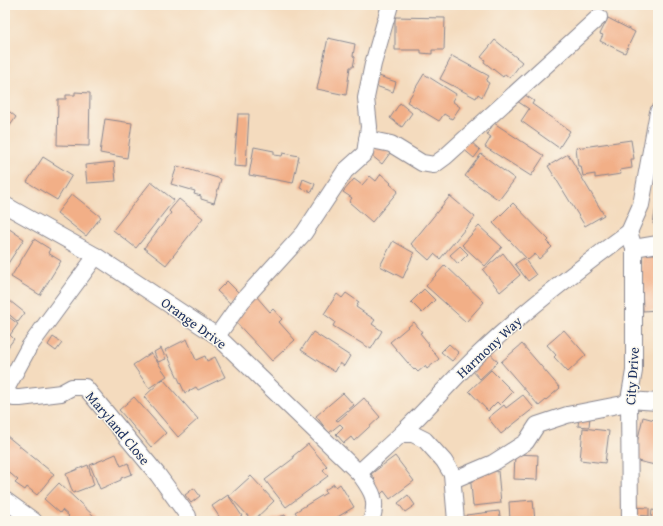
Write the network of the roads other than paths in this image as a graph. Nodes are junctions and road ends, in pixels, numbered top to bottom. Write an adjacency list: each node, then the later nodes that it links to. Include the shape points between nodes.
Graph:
1 (390, 5): 4 (street, via 366,98 369,127)
2 (599, 17): 4 (street, via 434,165 422,163 391,144)
3 (658, 112): 6 (street, via 641,204)
4 (367, 139): 10 (street, via 365,153 344,171 304,233 242,301)
5 (5, 205): 9 (street, Orange Drive)
6 (630, 232): 8 (street, City Drive); 14 (street, Harmony Way, via 560,283 516,320 478,355)
7 (658, 244): 8 (street)
8 (634, 248): 12 (street, City Drive, via 634,371)
9 (96, 256): 10 (street, Orange Drive); 11 (street, via 29,347)
10 (217, 336): 15 (street, Orange Drive)
11 (5, 391): 18 (street, Maryland Close, via 14,398 20,398 61,393 72,387 85,387 158,475)
12 (630, 400): 13 (street); 16 (street, via 623,404 567,415 537,425 526,442 493,463); 22 (street, City Drive)
13 (658, 402)
14 (402, 434): 15 (street, Harmony Way); 16 (street, via 413,434 426,440 444,461)
15 (359, 473): 20 (street, Orange Drive, via 372,492 375,506)
16 (453, 480): 21 (street)
17 (5, 500): 19 (street)
18 (188, 516)
19 (34, 521)
20 (371, 521)
21 (456, 521)
22 (630, 521)

